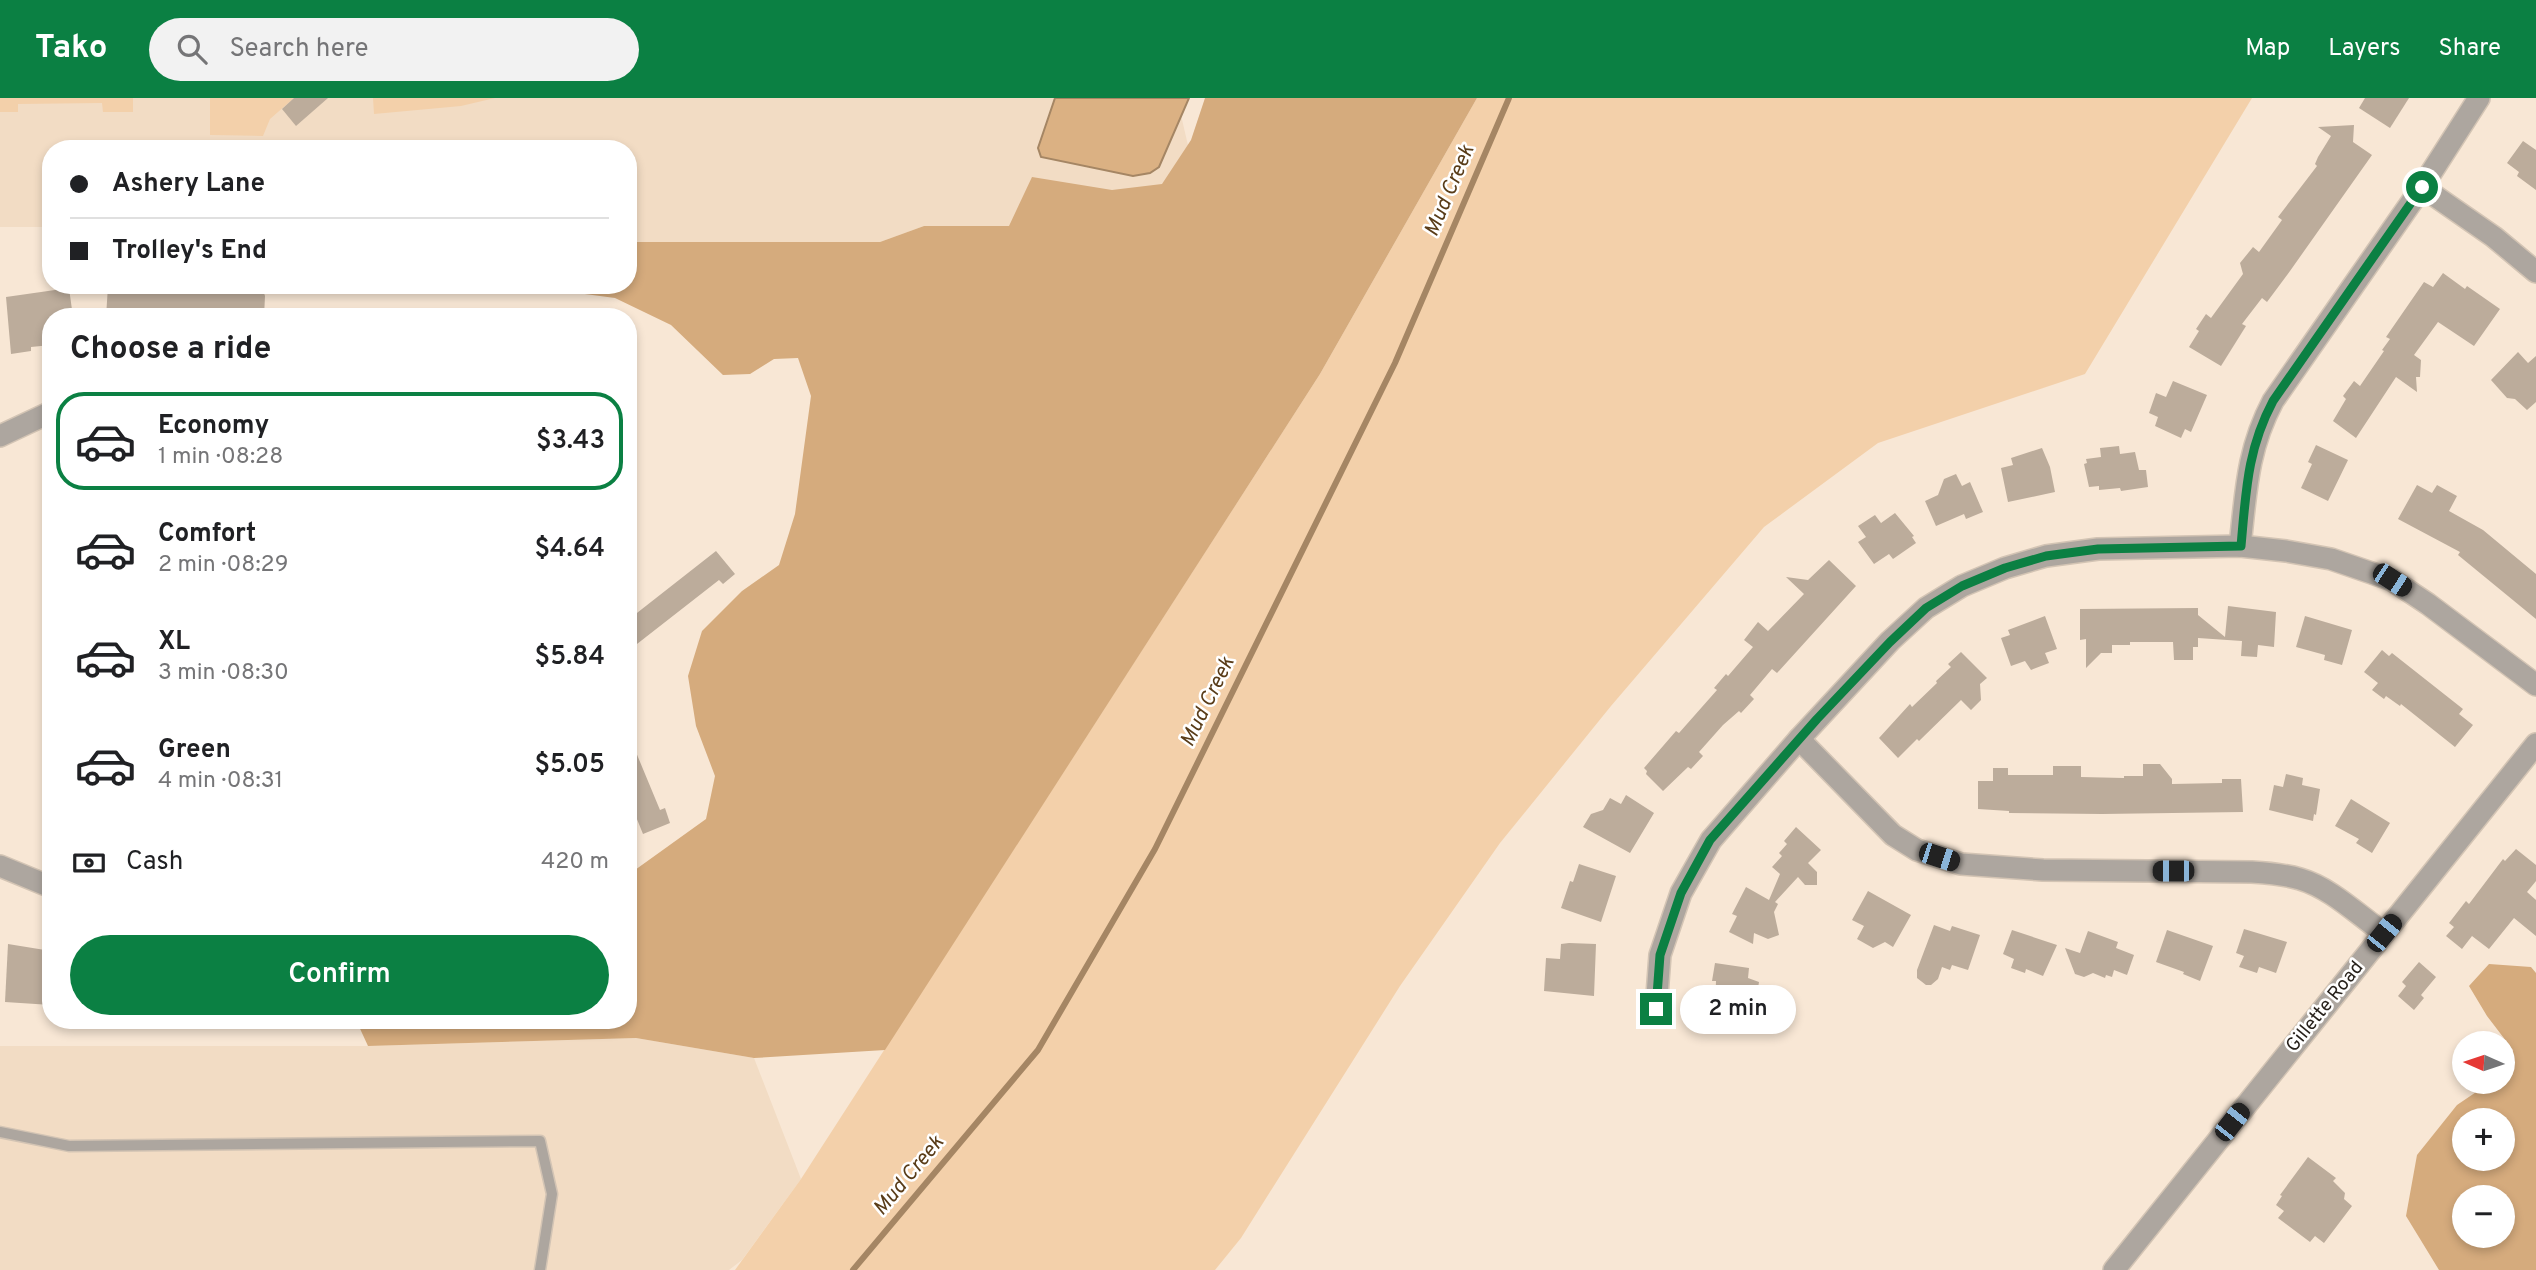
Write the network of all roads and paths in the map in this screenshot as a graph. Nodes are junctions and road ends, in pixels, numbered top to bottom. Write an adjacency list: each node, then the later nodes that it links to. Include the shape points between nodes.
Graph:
1 (2479, 98): 2 (street)
2 (2422, 187): 3 (street); 6 (street, via 2260,425 2248,475)
3 (2536, 272)
4 (42, 416): 5 (street)
5 (0, 436)
6 (2241, 546): 7 (street, via 2331,559 2392,580); 8 (street, via 2098,549 2046,556 1962,586 1926,608)
7 (2536, 685)
8 (1799, 739): 12 (street, via 1893,835 1917,850 1961,864 2043,870 2281,874 2319,887); 13 (street, via 1710,840 1681,893 1660,955)
9 (2536, 744): 12 (street, Gillette Road)
10 (0, 866): 11 (street)
11 (42, 883)
12 (2384, 933): 16 (street, Gillette Road)
13 (1656, 1009)
14 (0, 1132): 15 (lane, via 69,1146 540,1141 552,1194)
15 (540, 1270)
16 (2114, 1270)

